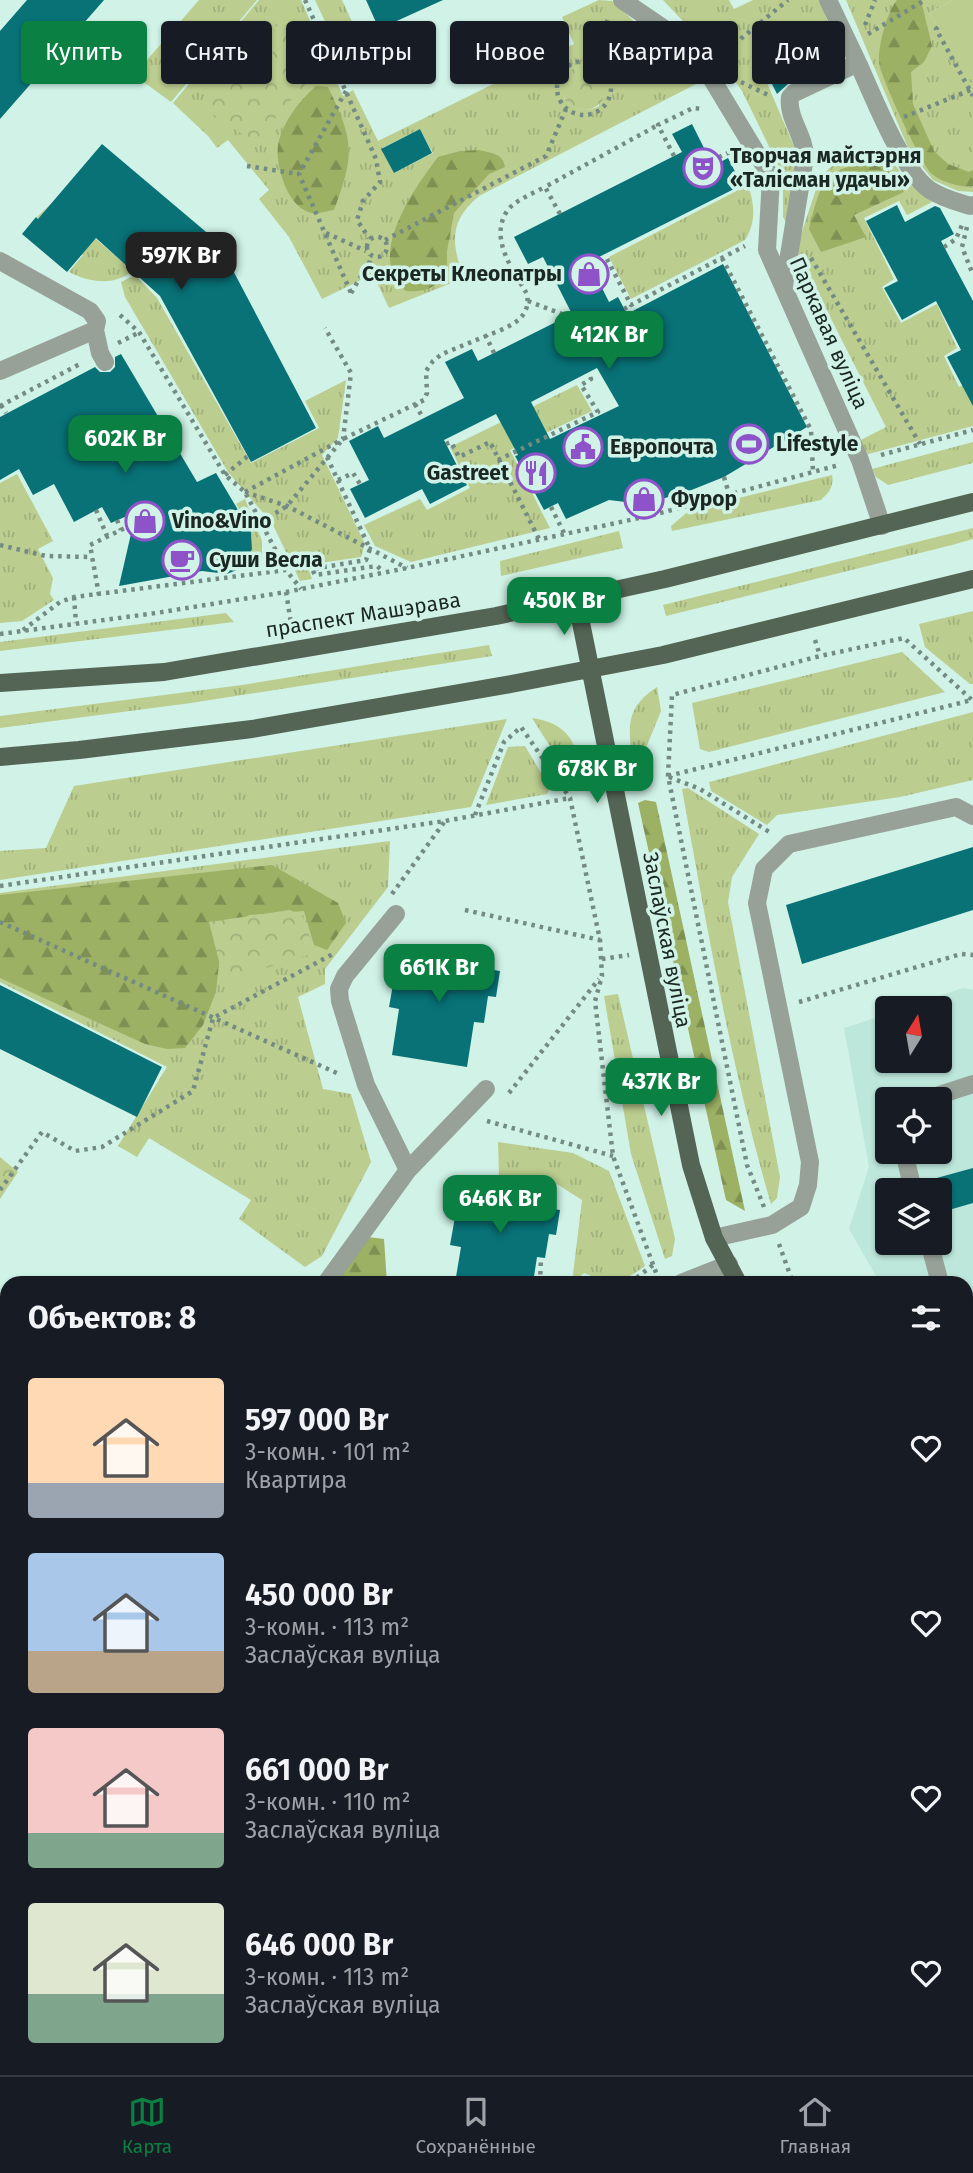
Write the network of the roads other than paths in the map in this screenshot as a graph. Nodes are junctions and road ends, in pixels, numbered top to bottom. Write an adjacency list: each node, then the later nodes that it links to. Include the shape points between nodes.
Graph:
1 (828, 0): 3 (lane)
2 (617, 6): 6 (lane, Паркавая вуліца, via 666,30 707,71 771,177 767,250)
3 (859, 64): 4 (lane, via 888,131 916,175 928,189 970,206); 6 (lane, via 790,97 805,157)
4 (971, 213)
5 (0, 261): 7 (lane, via 90,311 97,321)
6 (784, 286): 11 (lane, Паркавая вуліца, via 860,460)
7 (95, 330): 8 (lane); 9 (lane)
8 (103, 357)
9 (0, 371)
10 (973, 502): 11 (main road, праспект Машэрава)
11 (882, 526): 13 (main road, праспект Машэрава)
12 (973, 579): 14 (main road)
13 (576, 598): 14 (main road, Заслаўская вуліца); 15 (main road, праспект Машэрава, via 496,616 164,672)
14 (590, 669): 16 (main road, via 252,729); 23 (main road, Заслаўская вуліца, via 691,1165)
15 (0, 684)
16 (0, 757)
17 (973, 816): 23 (lane, via 956,807 789,844 764,869 757,903 810,1162 808,1185 801,1207 772,1225)
18 (396, 914): 22 (lane, via 339,989 366,1085)
19 (973, 1084): 21 (lane)
20 (486, 1088): 22 (lane)
21 (952, 1091)
22 (408, 1170): 26 (lane)
23 (714, 1238): 25 (main road, Заслаўская вуліца)
24 (932, 1255): 29 (lane)
25 (729, 1265): 27 (lane); 28 (main road, Заслаўская вуліца)
26 (331, 1276)
27 (700, 1276)
28 (734, 1276)
29 (938, 1276)

